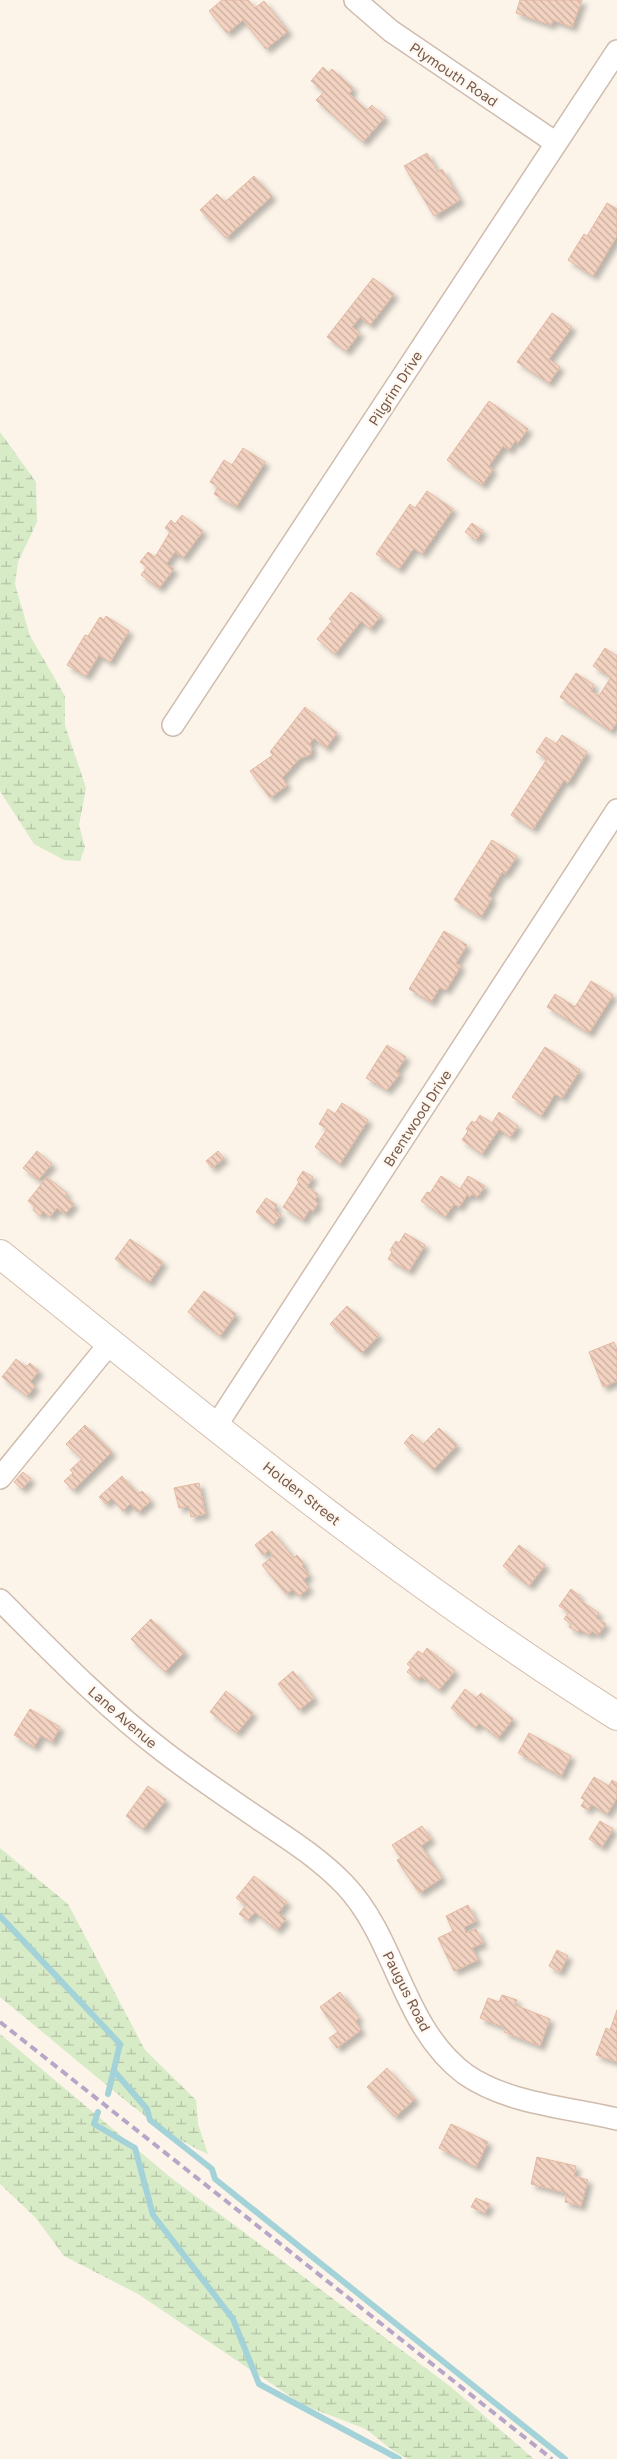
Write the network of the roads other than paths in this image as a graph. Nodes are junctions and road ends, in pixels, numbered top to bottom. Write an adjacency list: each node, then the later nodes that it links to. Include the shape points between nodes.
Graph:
1 (355, 0): 3 (street, Plymouth Road, via 391,31)
2 (617, 51): 3 (street, Pilgrim Drive)
3 (556, 143): 4 (street, Pilgrim Drive)
4 (173, 725)
5 (617, 810): 8 (street, Brentwood Drive)
6 (0, 1254): 7 (main road, Holden Street)
7 (110, 1343): 8 (main road, Holden Street); 9 (street)
8 (216, 1426): 11 (main road, Holden Street, via 376,1551 494,1635)
9 (0, 1478)
10 (0, 1600): 12 (street, Lane Avenue, via 96,1695 162,1751)
11 (617, 1716)
12 (259, 1819): 13 (street, Paugus Road, via 316,1858 359,1902 378,1933 424,2028 454,2064 481,2083 512,2096)
13 (617, 2119)

